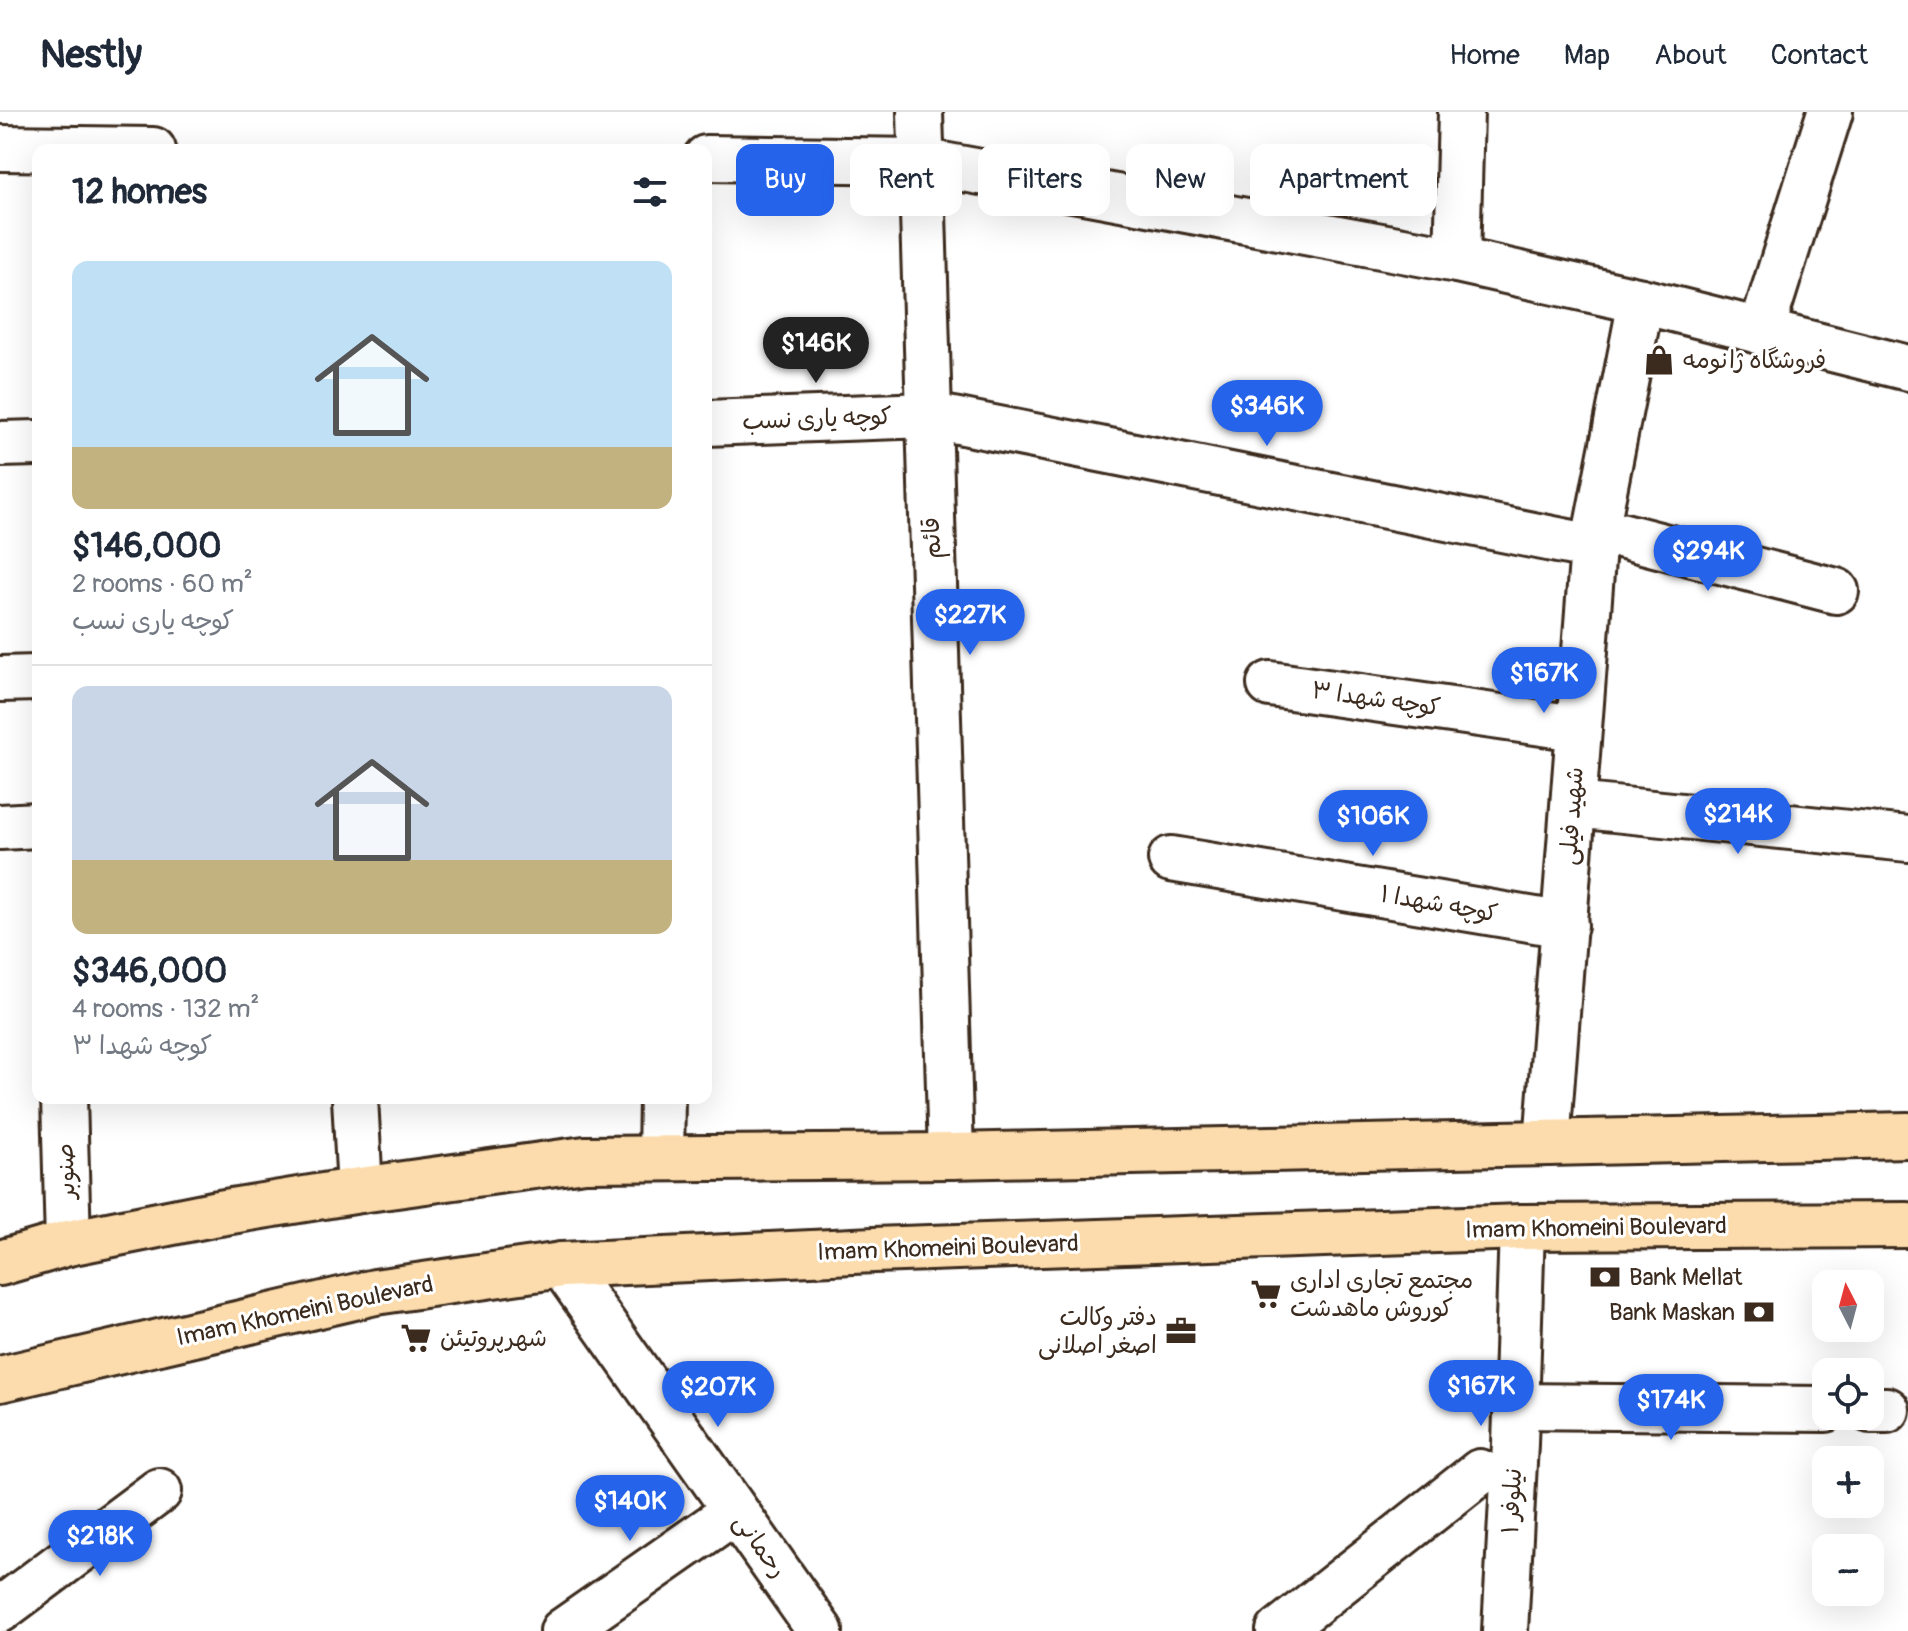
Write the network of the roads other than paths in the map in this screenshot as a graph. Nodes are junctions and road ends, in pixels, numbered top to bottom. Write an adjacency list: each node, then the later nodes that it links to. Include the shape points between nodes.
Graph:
1 (920, 112): 4 (street, قائم)
2 (1461, 112): 11 (street)
3 (1830, 112): 13 (street)
4 (921, 144)
5 (0, 148): 6 (street)
6 (32, 148)
7 (712, 158): 8 (street)
8 (850, 160)
9 (962, 169): 11 (street)
10 (923, 216): 15 (street, قائم)
11 (1457, 260): 12 (street)
12 (1641, 301): 13 (street); 19 (street, شهید فیلی)
13 (1761, 332): 14 (street)
14 (1908, 368)
15 (928, 415): 16 (street, کوچه یاری نسب); 19 (street, کوچه یاری نسب); 36 (street, قائم)
16 (712, 423)
17 (32, 443): 18 (street)
18 (0, 444)
19 (1595, 538): 20 (street, کوچه یاری نسب); 24 (street, شهید فیلی)
20 (1836, 591)
21 (32, 678): 22 (street)
22 (0, 679)
23 (1270, 684): 24 (street, کوچه شهدا ۳)
24 (1577, 728): 25 (street, شهید فیلی)
25 (1574, 805): 28 (street); 30 (street, شهید فیلی)
26 (32, 825): 27 (street)
27 (0, 827)
28 (1908, 839)
29 (1171, 859): 30 (street, کوچه شهدا ۱)
30 (1565, 925): 35 (street, شهید فیلی)
31 (64, 1104): 41 (street, صنوبر)
32 (355, 1104): 38 (street)
33 (662, 1104): 37 (street)
34 (1908, 1135): 35 (main road)
35 (1547, 1143): 36 (main road)
36 (951, 1156): 37 (main road)
37 (661, 1157): 38 (main road, via 585,1159)
38 (360, 1190): 41 (main road)
39 (1908, 1225): 40 (main road, Imam Khomeini Boulevard)
40 (1522, 1227): 43 (main road, Imam Khomeini Boulevard); 45 (street, نیلوفر ۱)
41 (68, 1243): 42 (main road)
42 (7, 1257)
43 (562, 1265): 44 (main road, Imam Khomeini Boulevard, via 375,1292); 49 (street, رحمانی)
44 (0, 1379)
45 (1516, 1406): 46 (street); 54 (street, نیلوفر ۱)
46 (1812, 1409)
47 (1480, 1472): 53 (street, نیلوفر ۱)
48 (159, 1491): 50 (street)
49 (735, 1511): 51 (street); 52 (street, رحمانی)
50 (0, 1610)
51 (563, 1631)
52 (820, 1631)
53 (1279, 1631)
54 (1505, 1631)

